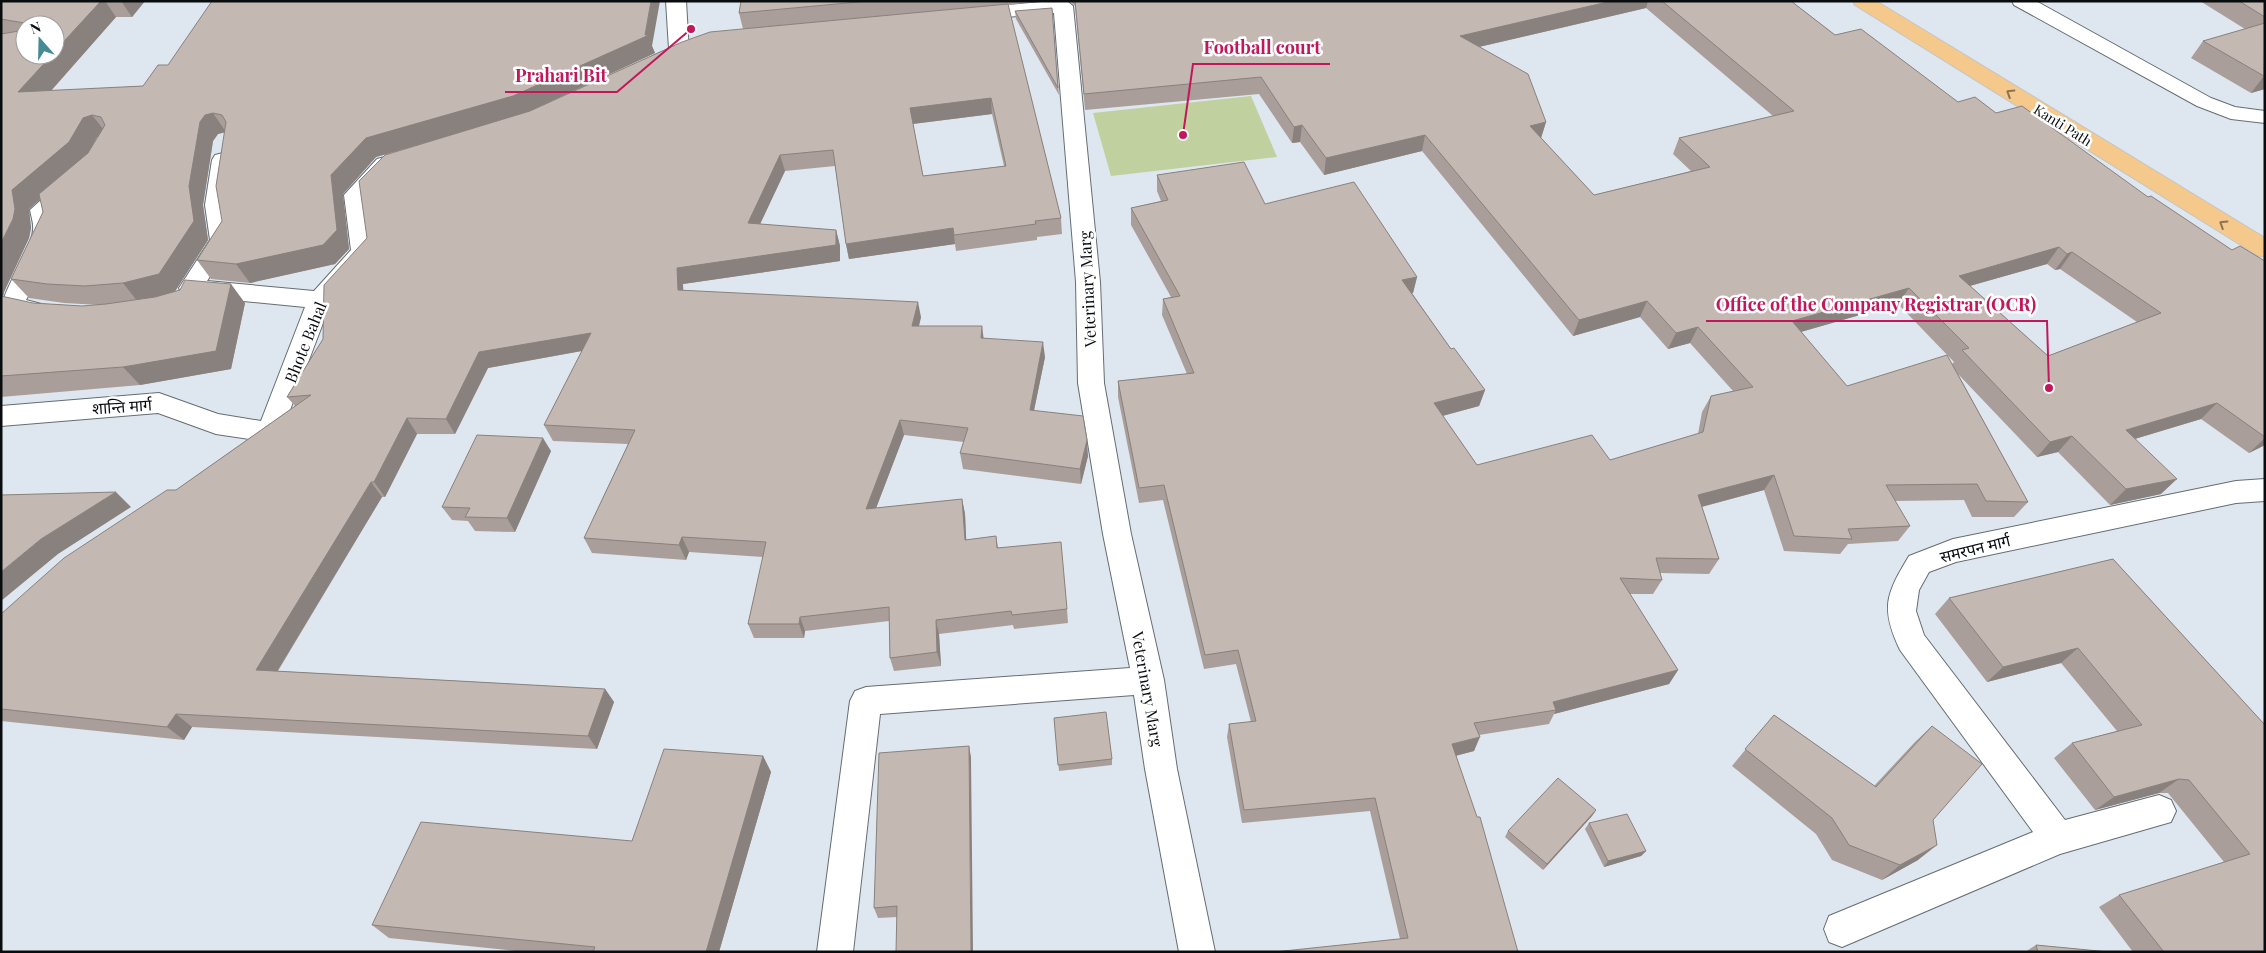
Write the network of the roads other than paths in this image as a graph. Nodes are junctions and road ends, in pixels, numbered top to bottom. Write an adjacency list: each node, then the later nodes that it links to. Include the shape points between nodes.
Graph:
1 (676, 1): 8 (street)
2 (1862, 1): 15 (main road, Kanti Path, one-way to 2)
3 (1890, 1): 14 (main road)
4 (2022, 1): 10 (street, via 2204,102 2231,113)
5 (1062, 3): 6 (street, Veterinary Marg); 22 (street, Veterinary Marg, via 1088,282 1091,384 1117,534)
6 (946, 17)
7 (703, 43): 8 (street)
8 (679, 52): 9 (street)
9 (635, 72)
10 (2265, 117)
11 (226, 141): 16 (street, via 216,205 222,240 184,296)
12 (403, 159): 16 (street, Bhote Bahal, via 385,164 355,195 363,252)
13 (87, 172): 17 (street, via 41,210 45,230 23,283 10,304)
14 (2265, 228)
15 (2265, 249)
16 (320, 300): 19 (street, Bhote Bahal)
17 (66, 314)
18 (1, 416): 19 (street, शान्ति मार्ग, via 159,403 216,424)
19 (270, 432): 20 (street)
20 (238, 453)
21 (2265, 490): 24 (street, समरपन मार्ग, via 2236,492 1952,551 1919,564 1905,588 1901,611 1911,641)
22 (1148, 680): 26 (street, via 866,701); 27 (street, Veterinary Marg, via 1161,769)
23 (2159, 811): 24 (street)
24 (2058, 838): 25 (street)
25 (1842, 929)
26 (835, 952)
27 (1197, 952)

